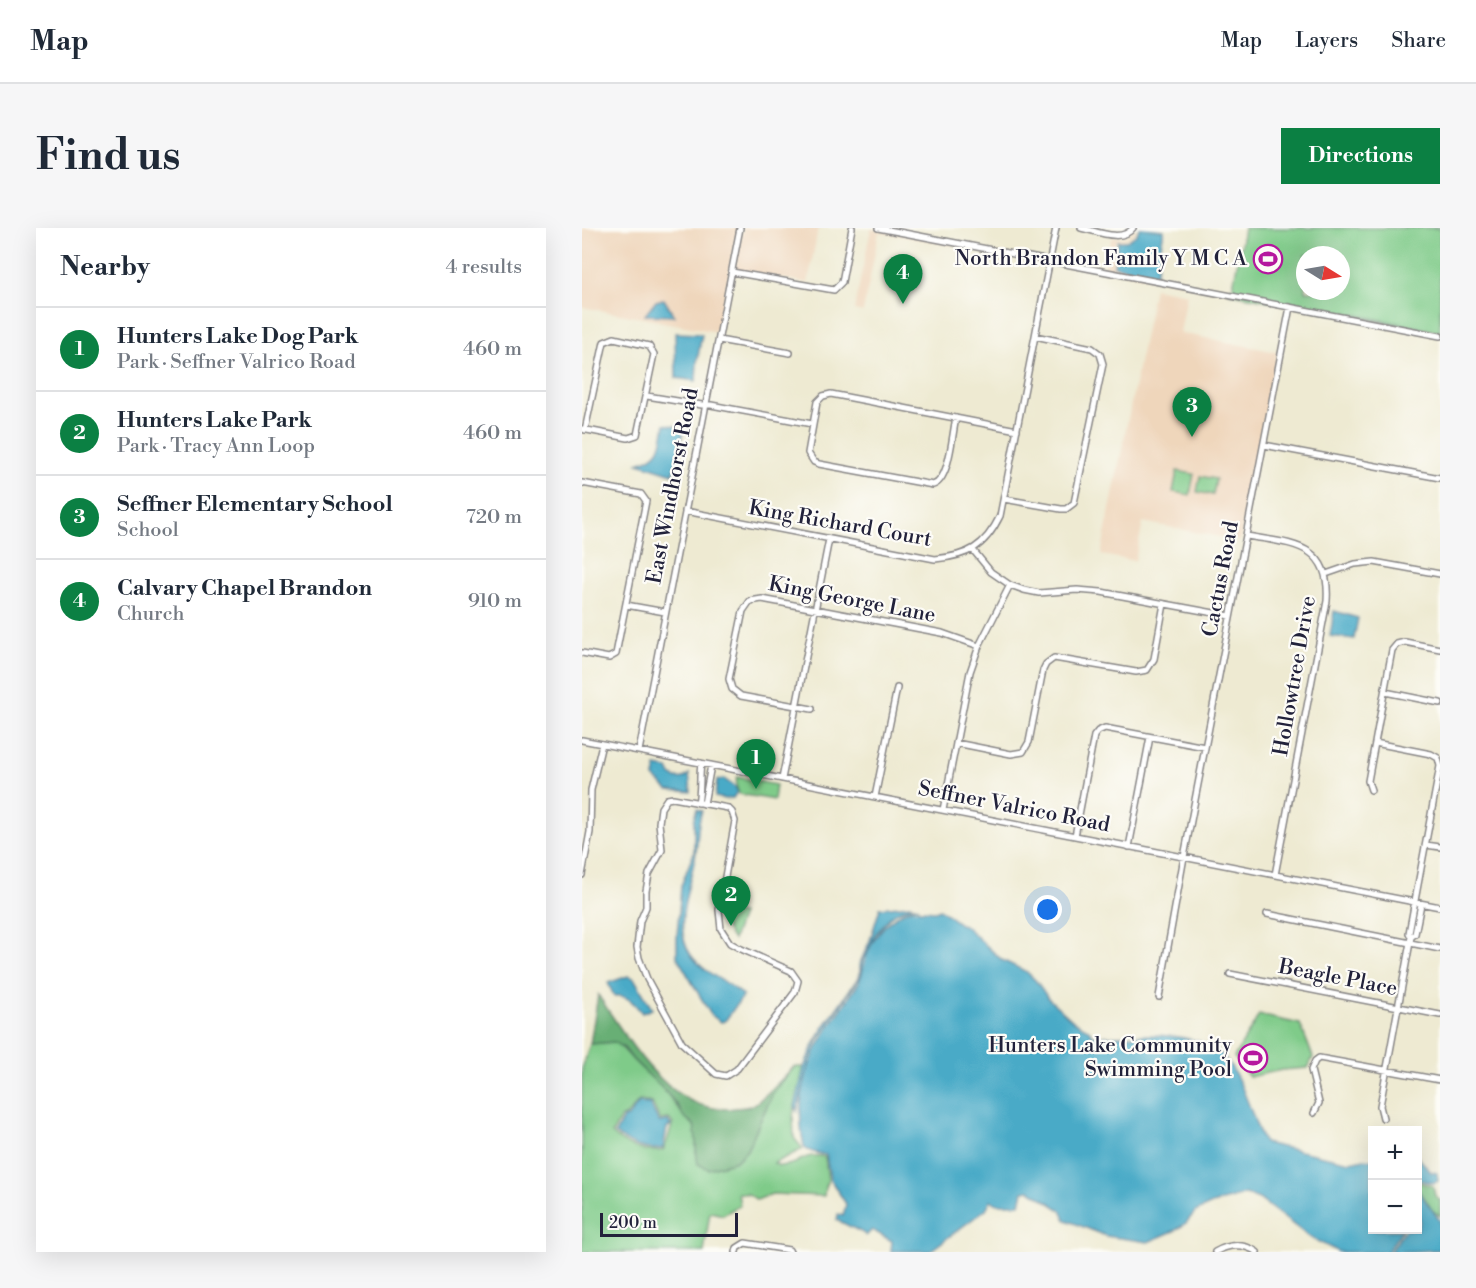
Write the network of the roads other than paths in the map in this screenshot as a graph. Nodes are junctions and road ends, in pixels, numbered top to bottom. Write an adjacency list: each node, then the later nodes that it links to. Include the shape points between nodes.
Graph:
1 (740, 228): 8 (street, East Windhorst Road)
2 (852, 228): 8 (street, via 842,282 834,290)
3 (878, 228): 7 (street)
4 (1056, 228): 7 (street, King Richard Court)
5 (1081, 228): 6 (street, via 1122,236)
6 (1133, 228)
7 (1050, 261): 9 (street); 10 (street, King Richard Court)
8 (732, 272): 12 (street, East Windhorst Road)
9 (1290, 307): 11 (street); 20 (street, Cactus Road)
10 (1035, 336): 19 (street, King Richard Court); 23 (street, via 1097,351 1103,364 1074,503 1061,510)
11 (1440, 336)
12 (719, 340): 13 (street); 15 (street, East Windhorst Road)
13 (790, 353)
14 (647, 396): 15 (street); 18 (street, via 639,432 634,437); 18 (street, via 653,351 646,345 607,340)
15 (706, 406): 17 (street); 24 (street, East Windhorst Road)
16 (956, 418): 17 (street, via 831,394 816,402); 17 (street, via 945,474 933,485 814,462 807,448); 19 (street)
17 (812, 424)
18 (584, 429)
19 (1017, 430): 23 (street, King Richard Court)
20 (1264, 445): 21 (street); 25 (street, Cactus Road)
21 (1440, 478)
22 (582, 483): 32 (street, via 640,494 646,501)
23 (1004, 499): 27 (street, King Richard Court, via 994,529)
24 (685, 511): 26 (street, King Richard Court); 34 (street, East Windhorst Road)
25 (1247, 536): 28 (street, Hollowtree Drive, via 1303,548 1317,558); 35 (street, Cactus Road)
26 (829, 539): 27 (street, King Richard Court, via 935,559); 33 (street)
27 (973, 550): 30 (street, via 991,572)
28 (1326, 574): 29 (street, via 1374,562); 67 (street, Hollowtree Drive, via 1327,601)
29 (1440, 574)
30 (1010, 585): 31 (street, via 1039,593 1101,592); 36 (street)
31 (1164, 604): 35 (street); 46 (street, via 1154,659 1147,670 1136,672 1054,658 1043,670 1029,742 1023,752 1011,754)
32 (626, 605): 34 (street); 38 (street, via 616,654 609,658)
33 (815, 608): 36 (street, King George Lane, via 942,633); 42 (street); 42 (street, King George Lane, via 756,598 746,604 740,622 729,679 732,689 741,696)
34 (665, 612): 50 (street, East Windhorst Road)
35 (1230, 616): 49 (street, Cactus Road)
36 (979, 646): 46 (street)
37 (1440, 649): 40 (street, via 1397,644 1392,650)
38 (582, 653)
39 (897, 688): 58 (street)
40 (1384, 692): 41 (street); 47 (street)
41 (1440, 703)
42 (796, 706): 43 (street, King George Lane); 53 (street)
43 (812, 709)
44 (1150, 737): 49 (street); 61 (street, via 1105,728 1096,733); 63 (street)
45 (582, 740): 48 (street, Seffner Valrico Road)
46 (956, 743): 60 (street)
47 (1375, 743): 56 (street, via 1368,781); 57 (street, via 1438,758)
48 (602, 744): 50 (street, Seffner Valrico Road); 66 (street, via 591,790 590,832)
49 (1205, 747): 65 (street, Cactus Road)
50 (639, 751): 51 (street, Seffner Valrico Road)
51 (701, 763): 52 (street, Seffner Valrico Road); 54 (street)
52 (711, 765): 53 (street, Seffner Valrico Road); 55 (street)
53 (782, 778): 58 (street, Seffner Valrico Road)
54 (699, 782): 55 (street); 59 (street)
55 (708, 783): 59 (street)
56 (1371, 790)
57 (1437, 793): 62 (street)
58 (875, 797): 60 (street, Seffner Valrico Road)
59 (701, 803): 59 (street, via 673,798 663,803 659,824 662,850 649,874 637,947 642,966 682,1043 716,1074 726,1076 737,1069 770,1026 795,992 798,981 791,971 730,943 721,929 719,910 735,821 728,808)
60 (943, 810): 61 (street, Seffner Valrico Road)
61 (1075, 836): 63 (street, Seffner Valrico Road)
62 (1426, 845): 64 (street); 68 (street)
63 (1129, 847): 65 (street, Seffner Valrico Road)
64 (1440, 847)
65 (1184, 857): 67 (street, Seffner Valrico Road); 74 (street, Cactus Road)
66 (582, 875)
67 (1275, 875): 68 (street, Seffner Valrico Road)
68 (1418, 903): 69 (street, Seffner Valrico Road); 71 (street, via 1415,934)
69 (1440, 908)
70 (1267, 914): 71 (street)
71 (1410, 940): 72 (street); 75 (street)
72 (1440, 949)
73 (1230, 974): 75 (street, Beagle Place)
74 (1159, 997)
75 (1398, 1007): 76 (street, Beagle Place); 77 (street)
76 (1440, 1015)
77 (1386, 1071): 78 (street); 79 (street, via 1324,1058 1315,1061 1311,1070 1319,1103); 80 (street, via 1380,1106)
78 (1440, 1080)
79 (1314, 1113)
80 (1383, 1118)
81 (736, 1252): 82 (street, via 745,1243)
82 (790, 1252)
83 (1215, 1252): 84 (street, via 1241,1245)
84 (1257, 1252)

